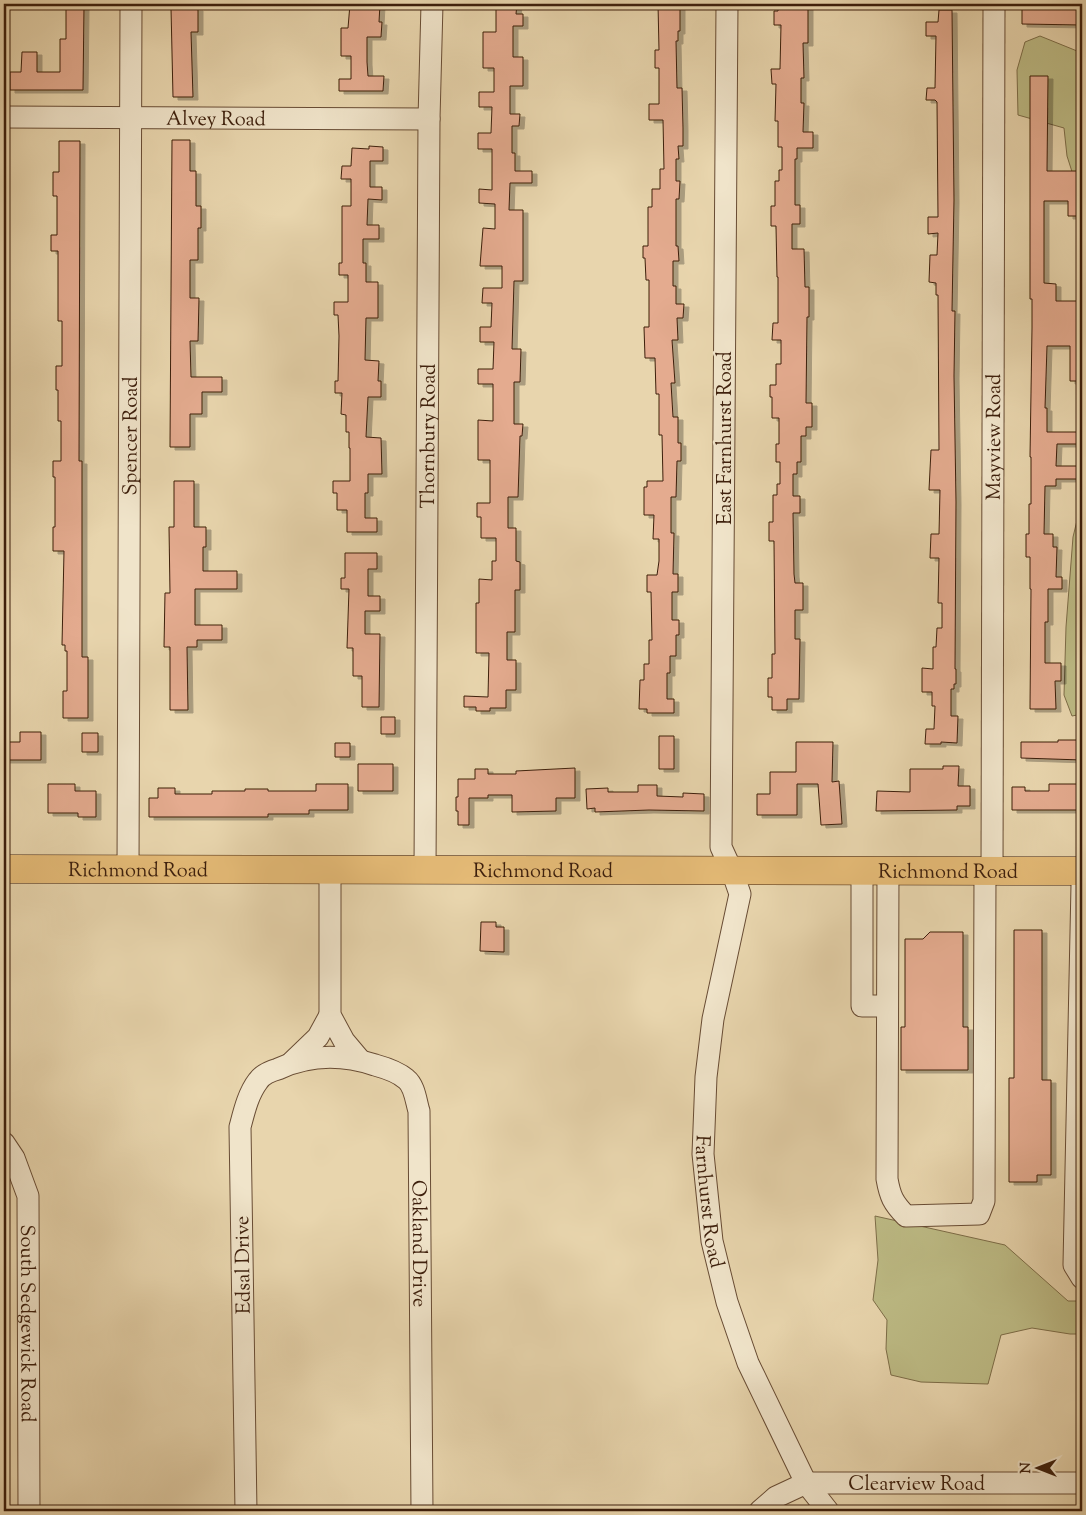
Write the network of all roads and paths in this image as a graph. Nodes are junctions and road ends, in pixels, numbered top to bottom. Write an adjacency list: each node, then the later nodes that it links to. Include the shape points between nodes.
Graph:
1 (131, 4): 6 (street, Spencer Road)
2 (432, 4): 7 (street, Thornbury Road)
3 (727, 4): 12 (street, East Farnhurst Road, via 721,847)
4 (994, 4): 14 (street, Mayview Road)
5 (4, 118): 6 (street, Alvey Road)
6 (131, 118): 7 (street, Alvey Road); 9 (street, Spencer Road)
7 (429, 119): 11 (street, Thornbury Road)
8 (4, 870): 9 (main road, Richmond Road)
9 (128, 870): 10 (main road, Richmond Road)
10 (330, 870): 11 (main road, Richmond Road); 18 (street)
11 (425, 870): 12 (main road, Richmond Road)
12 (732, 871): 13 (main road, Richmond Road); 23 (street, Farnhurst Road, via 740,894 713,1019 706,1077 703,1154 712,1242 727,1302 748,1363)
13 (874, 871): 14 (main road, Richmond Road); 14 (street, Mayview Road, via 887,1006 886,1179 891,1198 906,1216 979,1214 984,1201)
14 (988, 871): 15 (main road, Richmond Road)
15 (1082, 871)
16 (1082, 885): 17 (street)
17 (1081, 915): 22 (street, via 1074,1265)
18 (330, 1015): 19 (street); 20 (street, via 344,1041)
19 (301, 1060): 20 (street, Oakland Drive, via 335,1056); 26 (street, Edsal Drive, via 258,1080 240,1127)
20 (360, 1060): 27 (street, Oakland Drive, via 387,1068 408,1080 419,1111)
21 (4, 1143): 25 (street, South Sedgewick Road, via 14,1158 28,1196)
22 (1082, 1278)
23 (806, 1483): 24 (street, Clearview Road); 28 (street, Clearview Road, via 776,1497); 29 (street, Farnhurst Road)
24 (1082, 1483)
25 (29, 1511)
26 (246, 1511)
27 (422, 1511)
28 (760, 1511)
29 (828, 1511)

